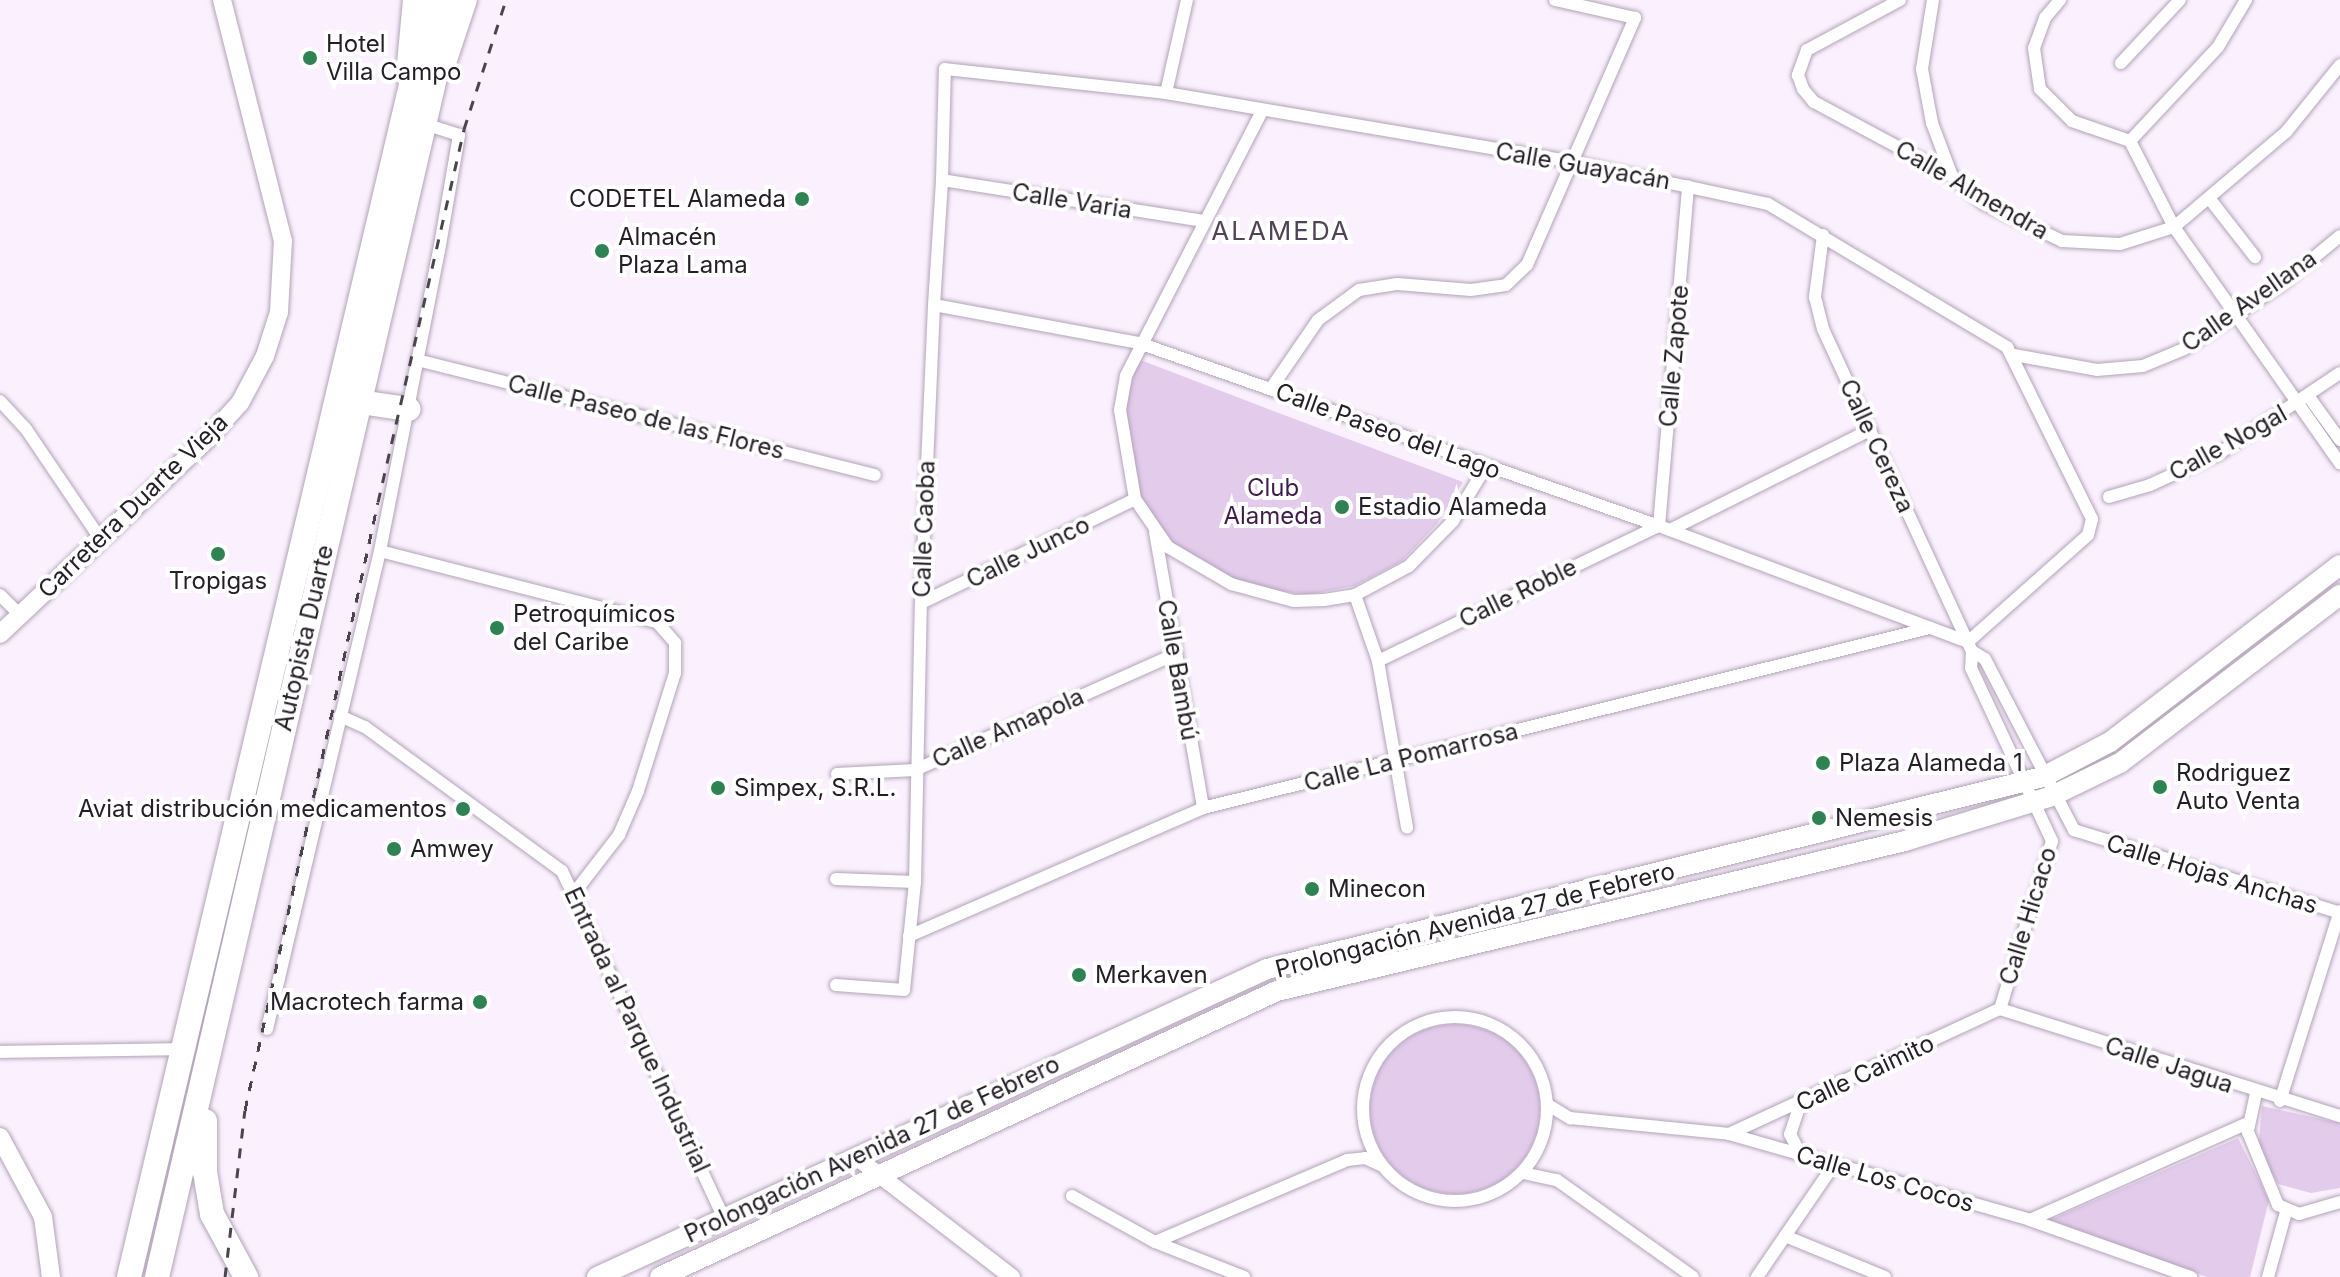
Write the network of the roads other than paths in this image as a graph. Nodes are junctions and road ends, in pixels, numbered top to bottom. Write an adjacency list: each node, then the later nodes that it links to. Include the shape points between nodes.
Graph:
1 (222, 0): 52 (main road, Carretera Duarte Vieja, via 280,223 284,279 279,312 265,356 240,403)
2 (413, 0): 18 (main road, Autopista Duarte)
3 (431, 0): 18 (highway, Autopista Duarte)
4 (453, 0): 16 (highway, Autopista Duarte)
5 (467, 0): 16 (main road)
6 (1187, 0): 17 (street)
7 (1555, 0): 22 (street, via 1635,18)
8 (1900, 0): 23 (street, Calle Almendra, via 1807,50 1798,75 1814,102)
9 (1933, 0): 23 (street, via 1922,69 1932,123)
10 (2060, 0): 21 (street, via 2045,18 2034,48 2040,89 2072,121)
11 (2180, 0): 13 (street)
12 (2246, 0): 21 (street, via 2218,47)
13 (2121, 63)
14 (2340, 65): 26 (street, Calle Almendra, via 2286,132)
15 (945, 69): 17 (street, Calle Guayacán); 24 (street, Calle Caoba)
16 (433, 92): 20 (highway, Autopista Duarte)
17 (1166, 93): 19 (street, Calle Guayacán)
18 (404, 109): 84 (highway, Autopista Duarte)
19 (1261, 113): 22 (street, Calle Guayacán); 27 (street)
20 (426, 124): 36 (street, via 459,135); 41 (highway, Autopista Duarte)
21 (2130, 141): 28 (street)
22 (1572, 162): 25 (street, Calle Guayacán); 38 (street, via 1527,265 1506,285 1471,290 1398,284 1359,290 1318,320)
23 (1952, 176): 28 (street, Calle Almendra, via 1983,203 2062,241 2120,244)
24 (942, 180): 27 (street, Calle Varia); 32 (street, Calle Caoba)
25 (1688, 186): 29 (street, Calle Guayacán, via 1768,204); 50 (street, Calle Zapote)
26 (2209, 198): 28 (street, Calle Almendra); 31 (street)
27 (1203, 221): 34 (street)
28 (2174, 227): 33 (street)
29 (1823, 235): 35 (street, Calle Guayacán, via 1995,338); 43 (street, Calle Cereza, via 1818,312)
30 (2340, 236): 33 (street, Calle Avellana)
31 (2255, 257)
32 (934, 305): 34 (street, Calle Paseo del Lago); 58 (street, Calle Caoba)
33 (2236, 314): 35 (street, Calle Avellana, via 2184,349 2143,366 2097,370); 40 (street)
34 (1139, 343): 38 (street, Calle Paseo del Lago); 49 (street, via 1120,410)
35 (2014, 355): 62 (street, Calle Guayacán, via 2092,519 2088,535)
36 (417, 360): 42 (street); 47 (street, Calle Paseo de las Flores)
37 (2340, 373): 40 (street, Calle Nogal)
38 (1272, 387): 46 (street, Calle Paseo del Lago)
39 (0, 401): 52 (street, via 26,429)
40 (2304, 401): 44 (street); 45 (street); 48 (street, Calle Nogal, via 2181,472)
41 (360, 402): 42 (highway); 83 (highway, Autopista Duarte)
42 (408, 409): 53 (street)
43 (1870, 430): 50 (street, Calle Roble); 62 (street, Calle Cereza)
44 (2340, 440)
45 (2340, 463)
46 (1485, 468): 50 (street, Calle Paseo del Lago); 56 (street, via 1433,545 1409,566)
47 (875, 475)
48 (2109, 497)
49 (1135, 499): 51 (street); 58 (street, Calle Junco)
50 (1665, 528): 60 (street, Calle Paseo del Lago); 64 (street, Calle Roble)
51 (1155, 531): 56 (street, via 1189,560 1262,595 1294,601); 63 (street, Calle Bambú)
52 (99, 537): 59 (main road, Carretera Duarte Vieja)
53 (380, 551): 65 (street); 77 (street, via 657,622 675,643 675,673 638,791 619,835)
54 (2340, 565): 69 (main road, Prolongación Avenida 27 de Febrero, via 2110,742)
55 (0, 595): 59 (street)
56 (1355, 595): 64 (street)
57 (2340, 595): 70 (main road, Prolongación Avenida 27 de Febrero, via 2120,763)
58 (921, 603): 67 (street, Calle Caoba)
59 (19, 614): 61 (main road, Carretera Duarte Vieja)
60 (1930, 628): 62 (street, Calle Paseo del Lago); 66 (street, Calle La Pomarrosa)
61 (0, 634)
62 (1970, 646): 69 (street, Calle Cereza, via 1985,659)
63 (1173, 655): 67 (street, Calle Amapola); 71 (street, Calle Bambú)
64 (1378, 661): 66 (street)
65 (340, 716): 77 (street, Entrada al Parque Industrial, via 365,727 548,858); 82 (street)
66 (1393, 762): 71 (street, Calle La Pomarrosa); 73 (street)
67 (915, 770): 68 (street, Calle Amapola); 76 (street, Calle Caoba)
68 (837, 774)
69 (2034, 779): 70 (street, Calle Hicaco); 100 (main road, Prolongación Avenida 27 de Febrero, via 1267,969)
70 (2044, 799): 72 (street); 74 (street, Calle Hicaco); 105 (main road, Prolongación Avenida 27 de Febrero, via 1889,844 1277,991)
71 (1203, 808): 79 (street, Calle La Pomarrosa)
72 (2066, 820): 74 (street); 78 (street, Calle Hojas Anchas, via 2083,835)
73 (1407, 827)
74 (2049, 828): 81 (street, Calle Hicaco, via 2052,841)
75 (836, 879): 76 (street)
76 (915, 882): 79 (street, Calle Caoba)
77 (575, 892): 110 (street, Entrada al Parque Industrial)
78 (2340, 912): 87 (street)
79 (909, 936): 80 (street, Calle Caoba, via 904,990)
80 (836, 985)
81 (2000, 1009): 86 (street, Calle Jagua); 88 (street, Calle Caimito)
82 (267, 1029)
83 (210, 1047): 96 (highway); 116 (highway, Autopista Duarte)
84 (183, 1049): 85 (street); 115 (highway, Autopista Duarte)
85 (0, 1052)
86 (2256, 1093): 87 (street, Calle Jagua); 92 (street)
87 (2280, 1101): 90 (street, Calle Jagua)
88 (1800, 1104): 95 (street, Calle Caimito); 99 (street, via 1790,1134)
89 (1548, 1105): 91 (street, Calle Los Cocos); 93 (street, via 1542,1078 1509,1034 1485,1021 1458,1016 1405,1031 1377,1061 1363,1099); 94 (street)
90 (2340, 1116)
91 (1570, 1118): 94 (street); 95 (street, Calle Los Cocos)
92 (2248, 1123): 109 (street, via 2254,1152); 111 (street)
93 (1364, 1127): 101 (street); 102 (street)
94 (1546, 1130): 98 (street)
95 (1729, 1134): 99 (street, Calle Los Cocos)
96 (202, 1135): 117 (highway); 118 (highway, via 212,1214)
97 (0, 1137): 114 (main road, via 43,1217)
98 (1539, 1150): 104 (street); 106 (street)
99 (1801, 1156): 103 (street, Calle Los Cocos)
100 (856, 1157): 105 (street); 110 (main road, Prolongación Avenida 27 de Febrero)
101 (1347, 1160): 102 (street, via 1365,1158); 113 (street)
102 (1381, 1166): 104 (street, via 1413,1191 1451,1202 1490,1195)
103 (1833, 1166): 111 (street, Calle Los Cocos); 112 (street)
104 (1523, 1173): 106 (street)
105 (880, 1176): 120 (main road, Prolongación Avenida 27 de Febrero); 121 (street)
106 (1557, 1180): 123 (street)
107 (1072, 1196): 113 (street)
108 (2340, 1202): 109 (street, via 2299,1214)
109 (2286, 1212): 127 (street)
110 (724, 1219): 119 (main road, Prolongación Avenida 27 de Febrero)
111 (2030, 1220): 126 (street, Calle Los Cocos)
112 (1785, 1236): 124 (street); 125 (street)
113 (1155, 1242): 122 (street)
114 (51, 1277)
115 (129, 1277)
116 (157, 1277)
117 (173, 1277)
118 (246, 1277)
119 (597, 1277)
120 (660, 1277)
121 (1012, 1277)
122 (1244, 1277)
123 (1693, 1277)
124 (1757, 1277)
125 (1885, 1277)
126 (2191, 1277)
127 (2268, 1277)

